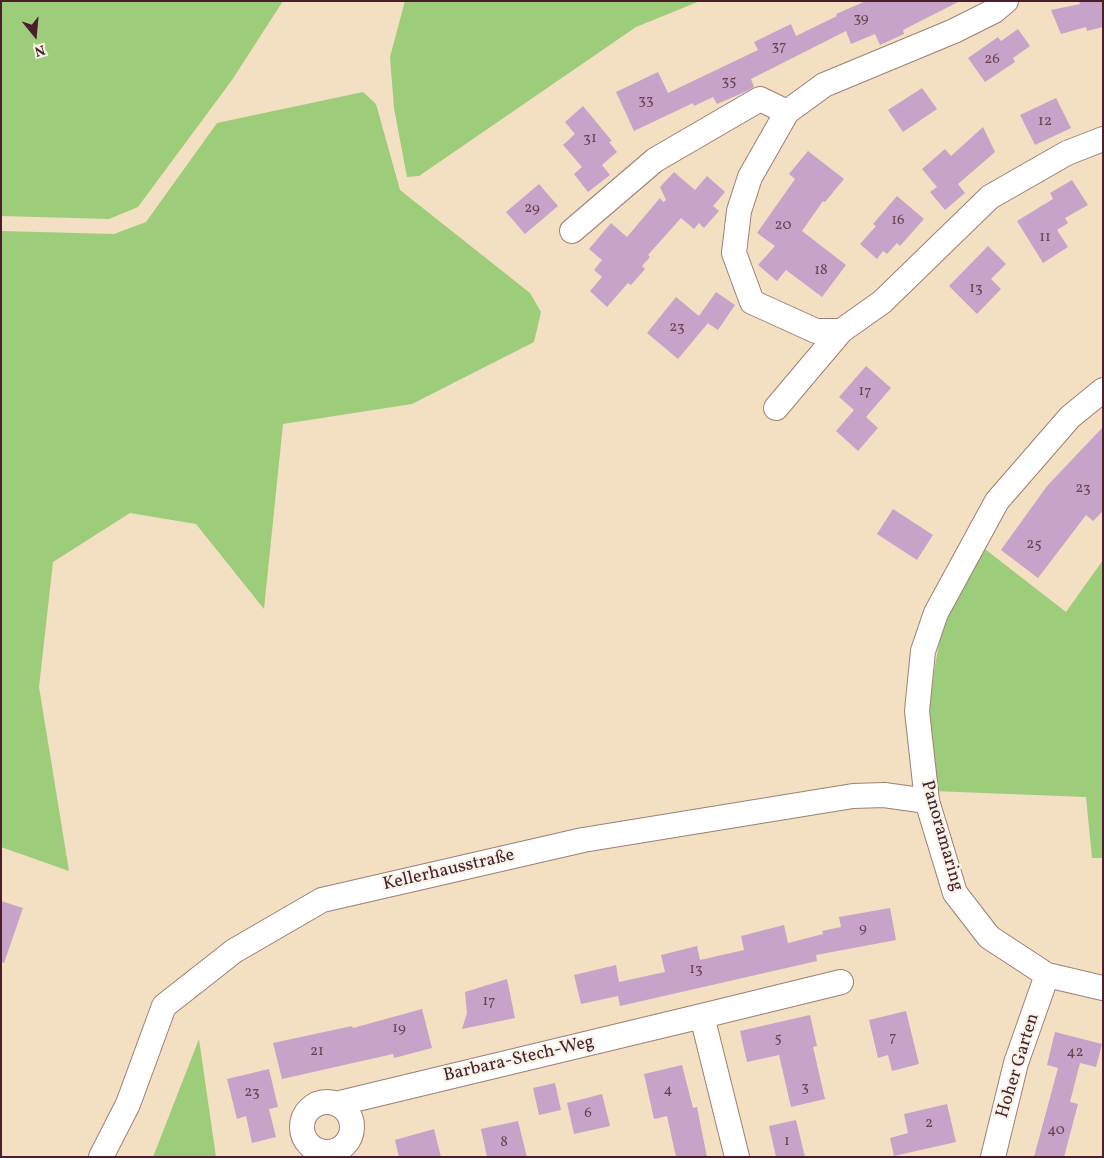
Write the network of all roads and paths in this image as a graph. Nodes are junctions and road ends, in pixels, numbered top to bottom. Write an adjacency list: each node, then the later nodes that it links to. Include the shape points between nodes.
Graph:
1 (1006, 1): 2 (street, via 994,11 954,31 824,85)
2 (787, 112): 4 (street, via 760,98 655,160); 5 (street, via 750,177 739,211 734,253 752,302 816,331)
3 (1103, 139): 5 (street, via 1067,153 990,197 882,302)
4 (572, 231)
5 (841, 331): 7 (street)
6 (1103, 390): 8 (street, Panoramaring, via 1070,417 997,501 936,613 923,651 917,712)
7 (776, 408)
8 (926, 801): 9 (street, Panoramaring, via 955,893 989,937); 14 (street, Kellerhausstraße, via 884,795 853,796 602,836 322,900 234,951 164,1006 128,1104)
9 (1047, 975): 11 (street, Panoramaring); 16 (street, Hoher Garten, via 1016,1063)
10 (841, 982): 12 (street, Barbara-Stech-Weg)
11 (1103, 988)
12 (702, 1016): 13 (street, Barbara-Stech-Weg); 15 (street)
13 (336, 1104)
14 (101, 1157)
15 (737, 1157)
16 (993, 1157)

